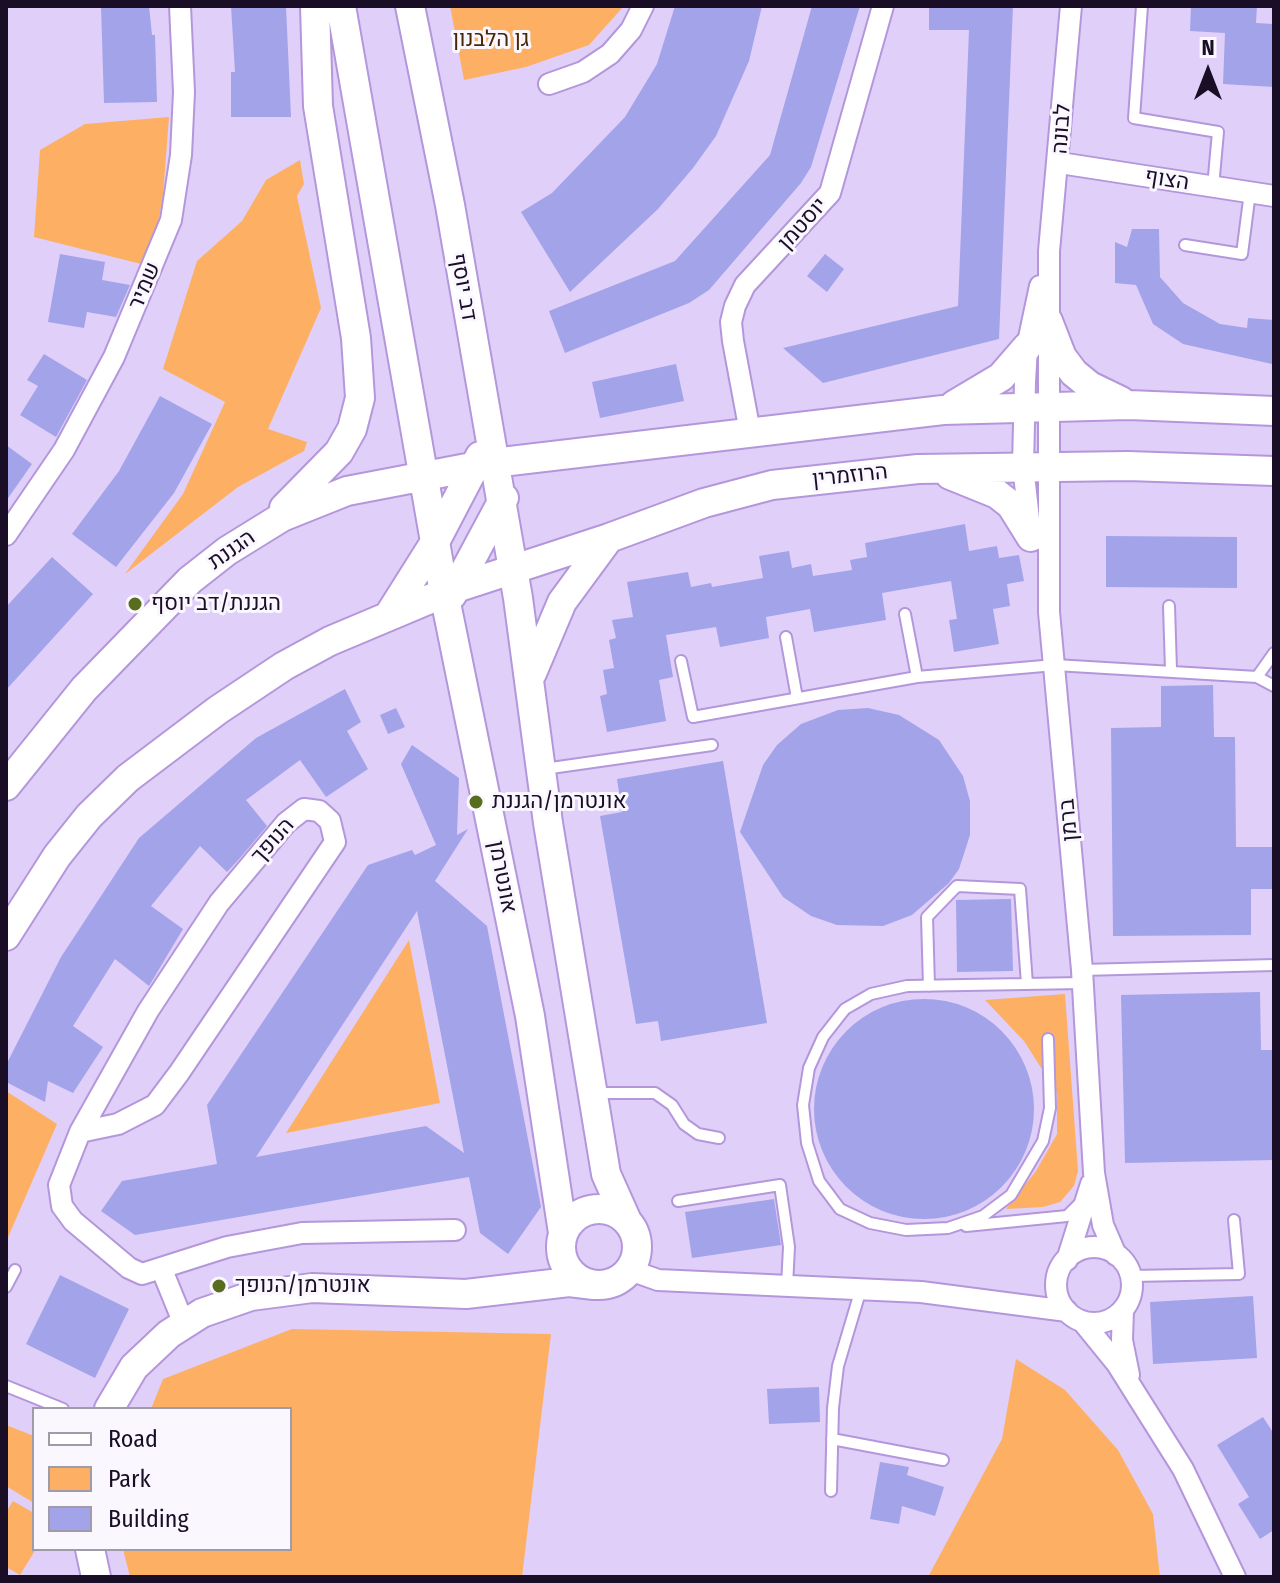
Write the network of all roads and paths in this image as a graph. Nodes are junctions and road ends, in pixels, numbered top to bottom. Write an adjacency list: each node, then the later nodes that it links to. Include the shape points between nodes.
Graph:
1 (180, 6): 31 (street, שמיר, via 184,92 171,220 114,357 64,450)
2 (315, 6): 30 (main road, via 318,106 356,338 360,398 339,452)
3 (341, 6): 28 (main road)
4 (410, 6): 24 (main road, דב יוסף, via 488,433)
5 (643, 6): 9 (street, via 610,54 583,72)
6 (883, 6): 22 (street, יוסטמן, via 830,193 745,285 735,306 733,341)
7 (1071, 6): 10 (street, לבונה)
8 (1142, 6): 11 (lane, via 1134,118 1218,132)
9 (549, 84)
10 (1060, 163): 11 (street, הצוף); 15 (street, לבונה)
11 (1213, 187): 12 (street, הצוף)
12 (1250, 192): 13 (street, הצוף); 14 (lane, via 1242,254)
13 (1274, 196)
14 (1185, 245)
15 (1049, 251): 16 (street, לבונה); 17 (street, לבונה)
16 (1048, 321): 18 (street, לבונה); 19 (main road, via 1074,373)
17 (1027, 347): 18 (street, לבונה); 20 (main road, via 1001,377)
18 (1036, 405): 19 (main road); 20 (main road); 25 (street, לבונה)
19 (1129, 405): 21 (main road)
20 (943, 410): 22 (main road)
21 (1274, 411)
22 (750, 432): 23 (main road)
23 (530, 459): 24 (main road); 29 (main road)
24 (485, 465): 28 (main road, הגננת); 29 (main road, דב יוסף); 34 (main road)
25 (1035, 466): 26 (main road, הרוזמרין); 27 (main road, הרוזמרין); 32 (street); 38 (street, ברמן)
26 (918, 469): 32 (main road, via 955,476 997,494 1011,505); 33 (main road, הרוזמרין, via 772,485)
27 (1274, 471)
28 (422, 476): 30 (main road, הגננת, via 325,498); 34 (main road, אונטרמן)
29 (501, 503): 35 (main road, דב יוסף); 36 (main road)
30 (260, 530): 53 (main road, הגננת, via 190,580 141,627)
31 (6, 535)
32 (1031, 537): 38 (street)
33 (609, 538): 35 (main road, הרוזמרין); 48 (main road, via 562,602)
34 (435, 542): 36 (main road, אונטרמן); 40 (main road)
35 (513, 568): 36 (main road, הרוזמרין); 48 (main road)
36 (449, 596): 40 (main road); 70 (main road, אונטרמן, via 530,1016)
37 (1169, 606): 45 (lane)
38 (1049, 612): 44 (street, ברמן)
39 (905, 614): 46 (lane)
40 (389, 615): 54 (main road, via 284,666 128,778 57,856)
41 (786, 637): 50 (lane)
42 (1274, 653): 47 (lane)
43 (681, 661): 50 (lane, via 693,717)
44 (1055, 665): 45 (lane); 46 (lane); 56 (street, ברמן)
45 (1171, 670): 47 (lane)
46 (917, 677): 50 (lane)
47 (1257, 677): 49 (lane)
48 (531, 678): 52 (main road)
49 (1274, 686)
50 (797, 698)
51 (712, 745): 52 (lane)
52 (543, 769): 60 (main road)
53 (6, 786)
54 (6, 936)
55 (1274, 965): 56 (lane)
56 (1082, 976): 57 (lane); 63 (street, ברמן)
57 (1027, 984): 58 (lane); 58 (lane, via 1020,889 957,886 927,917)
58 (929, 986): 68 (lane, via 871,994 845,1009 818,1047 803,1105 819,1181 840,1209 870,1223 906,1230)
59 (1048, 1039): 68 (lane, via 1050,1108 1030,1167 1011,1195 983,1216)
60 (593, 1093): 62 (lane, via 655,1093 698,1134); 67 (main road, via 606,1174)
61 (80, 1132): 61 (street, הנופך, via 118,1124 155,1105 179,1073 329,854 335,842 330,821 319,811 304,809 286,823 219,903 148,1011); 74 (street, הנופך, via 59,1185 62,1206 129,1268 142,1274)
62 (719, 1138)
63 (1094, 1173): 64 (street); 71 (street, via 1103,1225)
64 (1089, 1194): 68 (lane, via 1067,1216); 72 (street)
65 (678, 1201): 78 (lane, via 780,1185 789,1247)
66 (1234, 1220): 76 (lane, via 1239,1274)
67 (627, 1221): 70 (main road, via 606,1209 593,1209 580,1213); 75 (main road, via 637,1246)
68 (948, 1228)
69 (455, 1230): 74 (street, הנופך, via 302,1233 227,1247)
70 (561, 1241): 77 (main road, via 570,1273); 81 (main road, via 541,1268)
71 (1116, 1255): 72 (street, via 1092,1248); 76 (street)
72 (1063, 1264): 82 (street, via 1031,1295); 84 (street, via 1057,1294)
73 (15, 1270): 79 (lane)
74 (162, 1270): 85 (street)
75 (630, 1270): 77 (main road, via 620,1280); 78 (street, via 658,1280)
76 (1131, 1276): 83 (street)
77 (594, 1285): 81 (main road, via 569,1282)
78 (787, 1286): 80 (street)
79 (6, 1287)
80 (861, 1289): 82 (street); 90 (lane, via 838,1366)
81 (499, 1292): 85 (main road, via 300,1289 227,1303)
82 (1008, 1302): 84 (street)
83 (1123, 1310): 84 (street, via 1100,1323); 87 (street, via 1122,1340)
84 (1074, 1316): 87 (street, via 1101,1342)
85 (184, 1324): 89 (main road, via 134,1367)
86 (6, 1386): 88 (lane)
87 (1134, 1390): 95 (street, via 1183,1469)
88 (58, 1407)
89 (110, 1407)
90 (832, 1439): 91 (lane); 92 (lane)
91 (943, 1460)
92 (831, 1491)
93 (90, 1551): 94 (main road)
94 (96, 1577)
95 (1235, 1577)

